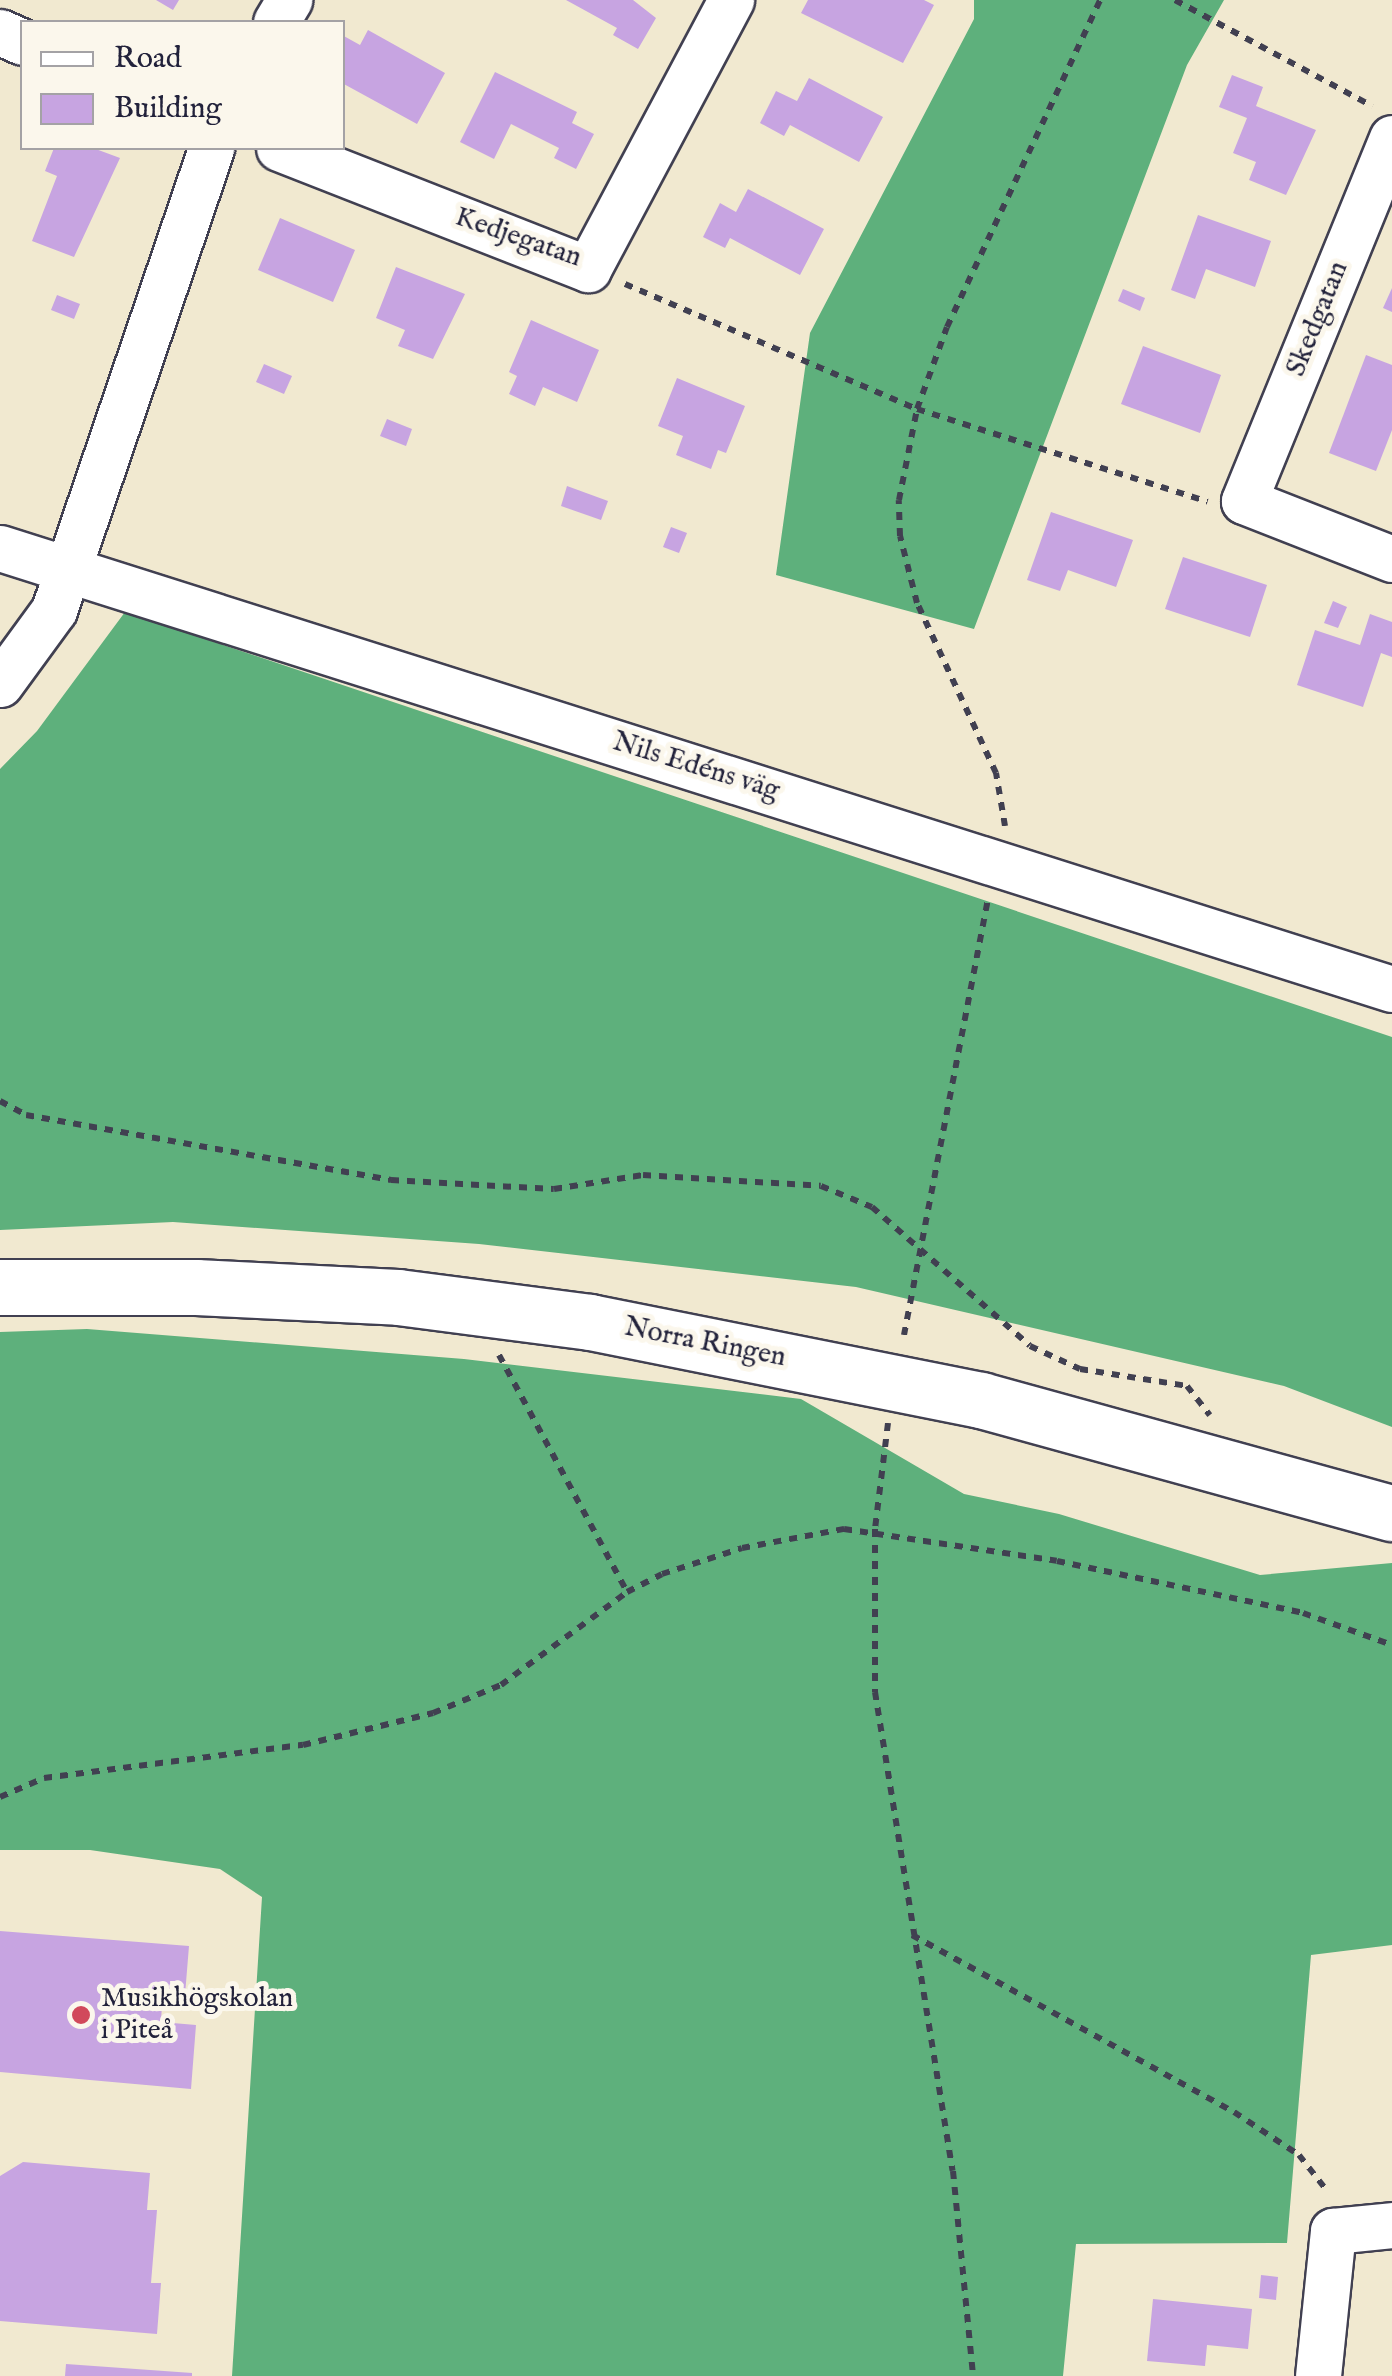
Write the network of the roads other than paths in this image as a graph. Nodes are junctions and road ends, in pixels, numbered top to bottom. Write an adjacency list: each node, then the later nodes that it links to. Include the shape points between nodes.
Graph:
1 (731, 0): 4 (street, Kedjegatan, via 588,269)
2 (1384, 123): 6 (street, Skedgatan, via 1244,500)
3 (210, 150): 7 (street)
4 (284, 150)
5 (0, 548): 7 (street, Nils Edéns väg)
6 (1392, 560)
7 (69, 570): 8 (street, via 54,610); 9 (street, Nils Edéns väg)
8 (0, 684)
9 (1392, 988)
10 (0, 1286): 11 (main road, Norra Ringen, via 196,1286 476,1307 868,1374 1235,1465)
11 (1392, 1513)
12 (1392, 2225): 13 (street, via 1332,2232)
13 (1318, 2376)

